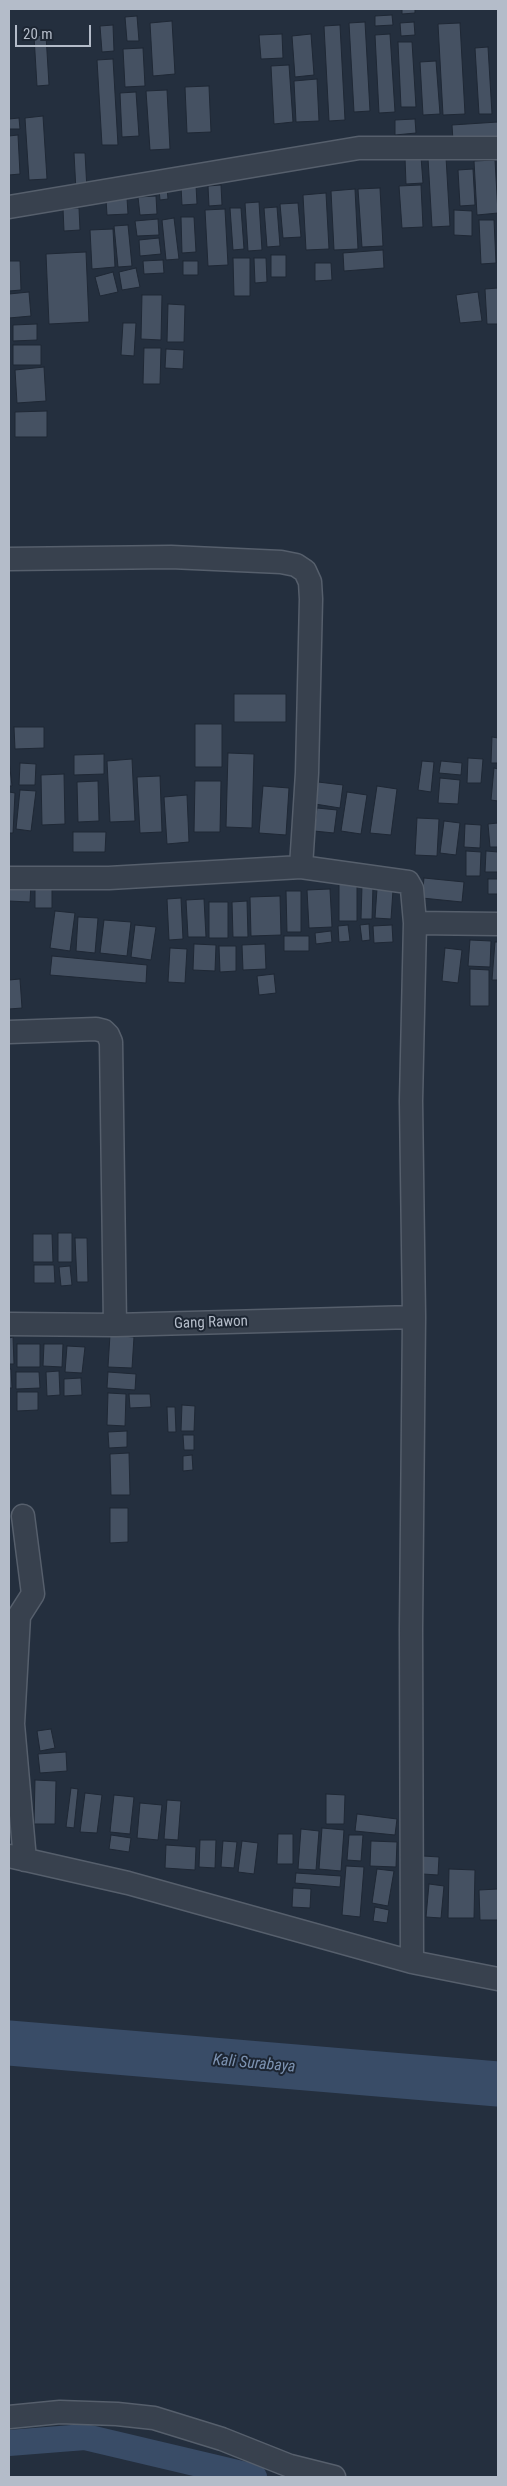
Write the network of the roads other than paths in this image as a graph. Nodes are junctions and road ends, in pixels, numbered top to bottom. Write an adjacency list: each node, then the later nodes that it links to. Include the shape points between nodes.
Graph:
1 (498, 148): 2 (street, via 359,148)
2 (9, 207)
3 (9, 559): 4 (street, via 189,558 281,562 306,571 311,599)
4 (301, 867): 5 (street, via 109,878); 6 (street, via 408,882 414,899)
5 (9, 878)
6 (415, 923): 7 (street); 9 (street, via 411,1101)
7 (498, 924)
8 (9, 1032): 11 (street, via 96,1029 104,1031 111,1042)
9 (414, 1318): 11 (street, Gang Rawon); 14 (street)
10 (9, 1324): 11 (street, Gang Rawon)
11 (115, 1326)
12 (23, 1516): 13 (street, via 33,1594 20,1616 13,1724)
13 (17, 1858): 14 (street, via 128,1883)
14 (412, 1962): 15 (street)
15 (498, 1979)
16 (9, 2417): 17 (street, via 60,2412 154,2418 290,2466)
17 (334, 2477)

